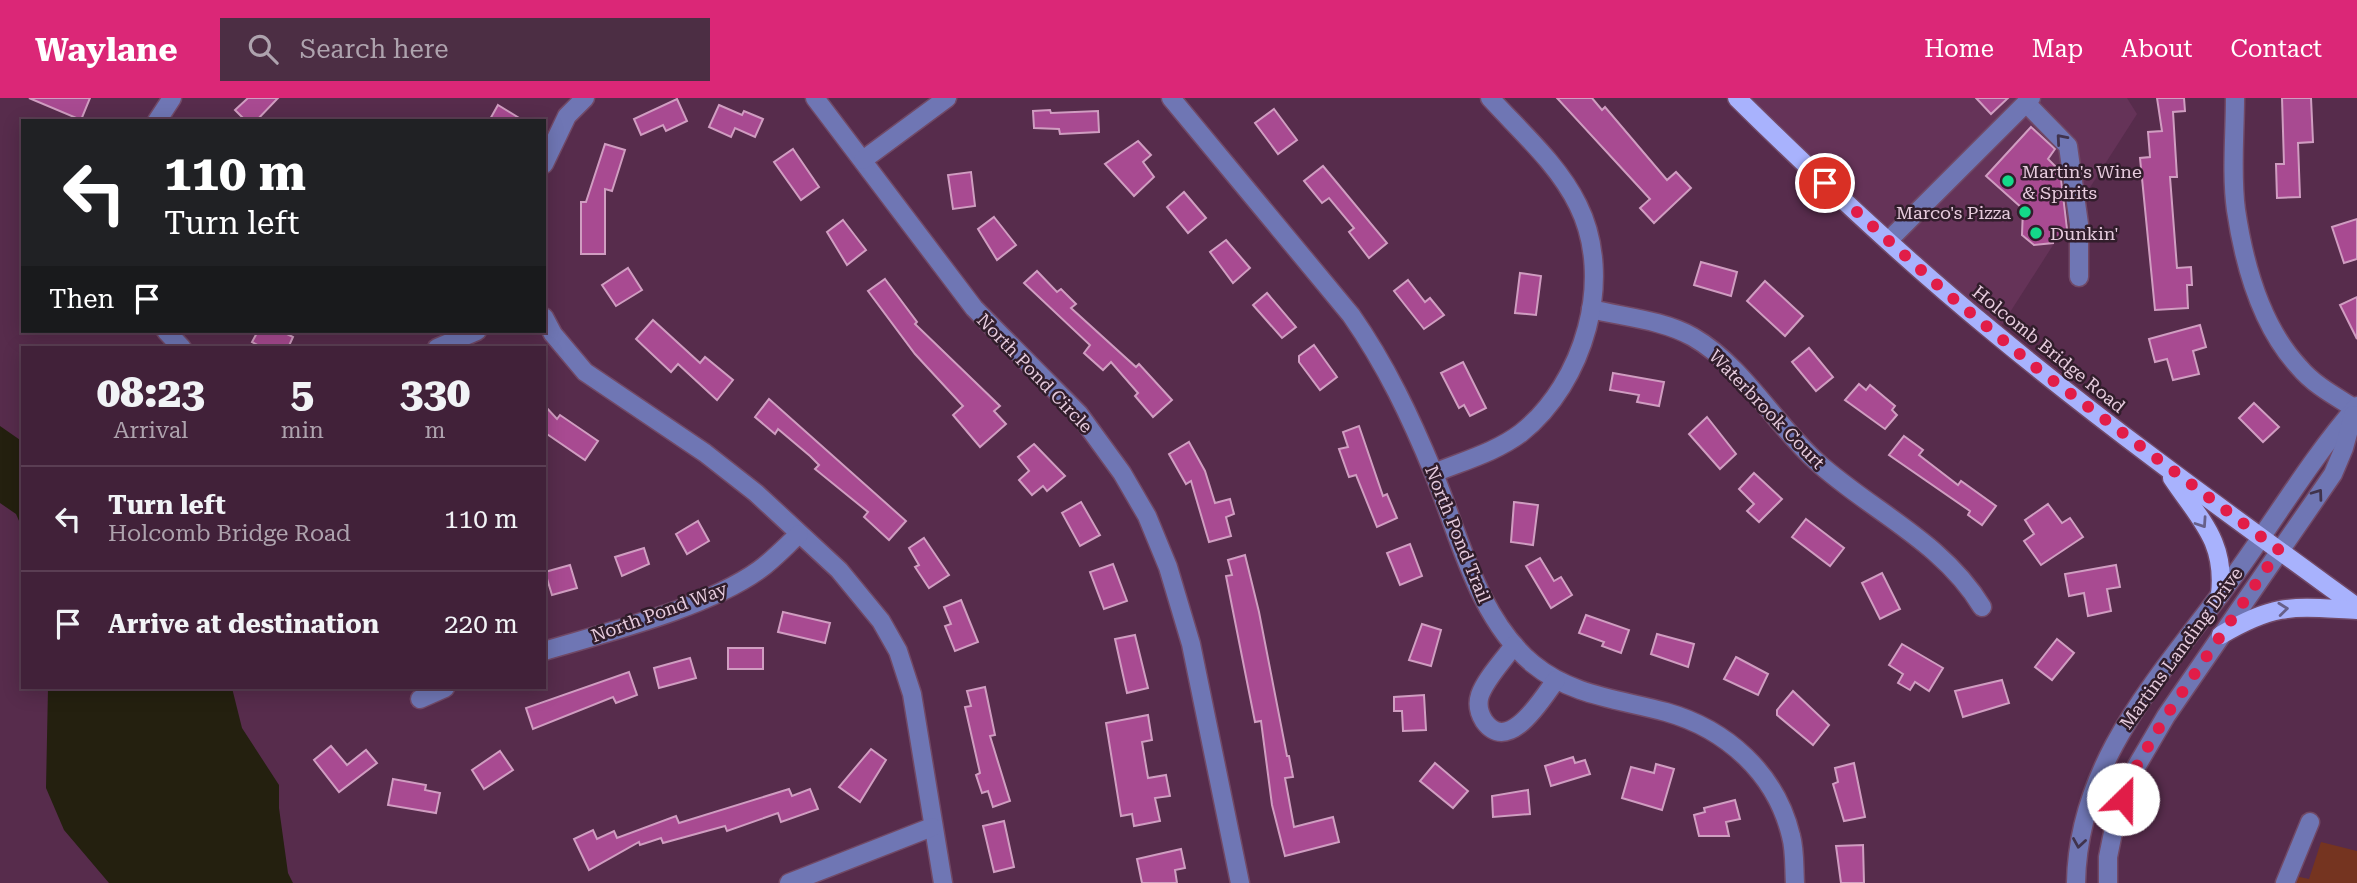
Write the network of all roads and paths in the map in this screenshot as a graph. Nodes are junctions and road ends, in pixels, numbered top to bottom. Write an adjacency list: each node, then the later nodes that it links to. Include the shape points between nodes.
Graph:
1 (172, 98): 10 (street)
2 (585, 98): 11 (street, via 568,116)
3 (815, 98): 12 (street, North Pond Circle)
4 (947, 98): 12 (street)
5 (1171, 98): 21 (street, North Pond Trail, via 1351,315 1396,387)
6 (1490, 98): 15 (street, via 1563,177 1580,208 1593,274)
7 (1737, 98): 13 (main road, Holcomb Bridge Road)
8 (2235, 98): 19 (street, via 2235,209 2263,313 2299,368 2322,388)
9 (2029, 100): 13 (street); 14 (street, one-way to 9, via 2079,224 2068,146)
10 (158, 119)
11 (546, 160)
12 (863, 160): 38 (street, North Pond Circle, via 974,308 1079,414 1147,516 1191,644)
13 (1888, 241): 20 (main road, Holcomb Bridge Road, via 1998,337)
14 (2079, 277)
15 (1591, 309): 21 (street, via 1571,371 1540,415 1498,448); 26 (street, Waterbrook Court, via 1670,327 1709,348 1816,462 1950,563)
16 (546, 321): 22 (street, via 585,372 705,453)
17 (472, 333): 18 (street)
18 (443, 346)
19 (2356, 407): 23 (street, Martins Landing Drive, via 2319,452); 24 (street, Martins Landing Drive, one-way to 19, via 2340,461)
20 (2164, 466): 23 (main road, Holcomb Bridge Road); 25 (main road, one-way to 25, via 2216,545 2222,567)
21 (1434, 473): 29 (street, North Pond Trail, via 1485,601)
22 (799, 534): 30 (street, North Pond Way, via 760,570 727,589 650,619); 35 (street, via 859,591 898,651 912,694)
23 (2262, 537): 24 (main road, Holcomb Bridge Road); 25 (street, Martins Landing Drive)
24 (2279, 550): 27 (main road, Holcomb Bridge Road); 28 (street, Martins Landing Drive)
25 (2220, 595): 40 (street, Martins Landing Drive, one-way to 40, via 2108,752 2082,822)
26 (1982, 607)
27 (2357, 608): 28 (main road, one-way to 27, via 2276,608)
28 (2221, 635): 41 (street, Martins Landing Drive, via 2129,779 2113,831)
29 (1514, 645): 31 (street, North Pond Trail); 31 (street, via 1480,694 1478,710 1486,724 1503,731 1517,728)
30 (546, 650)
31 (1556, 680): 39 (street, North Pond Trail, via 1596,698 1691,720 1751,759 1776,797 1791,836)
32 (443, 689): 33 (street)
33 (420, 699)
34 (2310, 822): 42 (street)
35 (932, 827): 36 (street); 37 (street)
36 (789, 883)
37 (943, 883)
38 (1240, 883)
39 (1795, 883)
40 (2076, 883)
41 (2108, 883)
42 (2285, 883)

